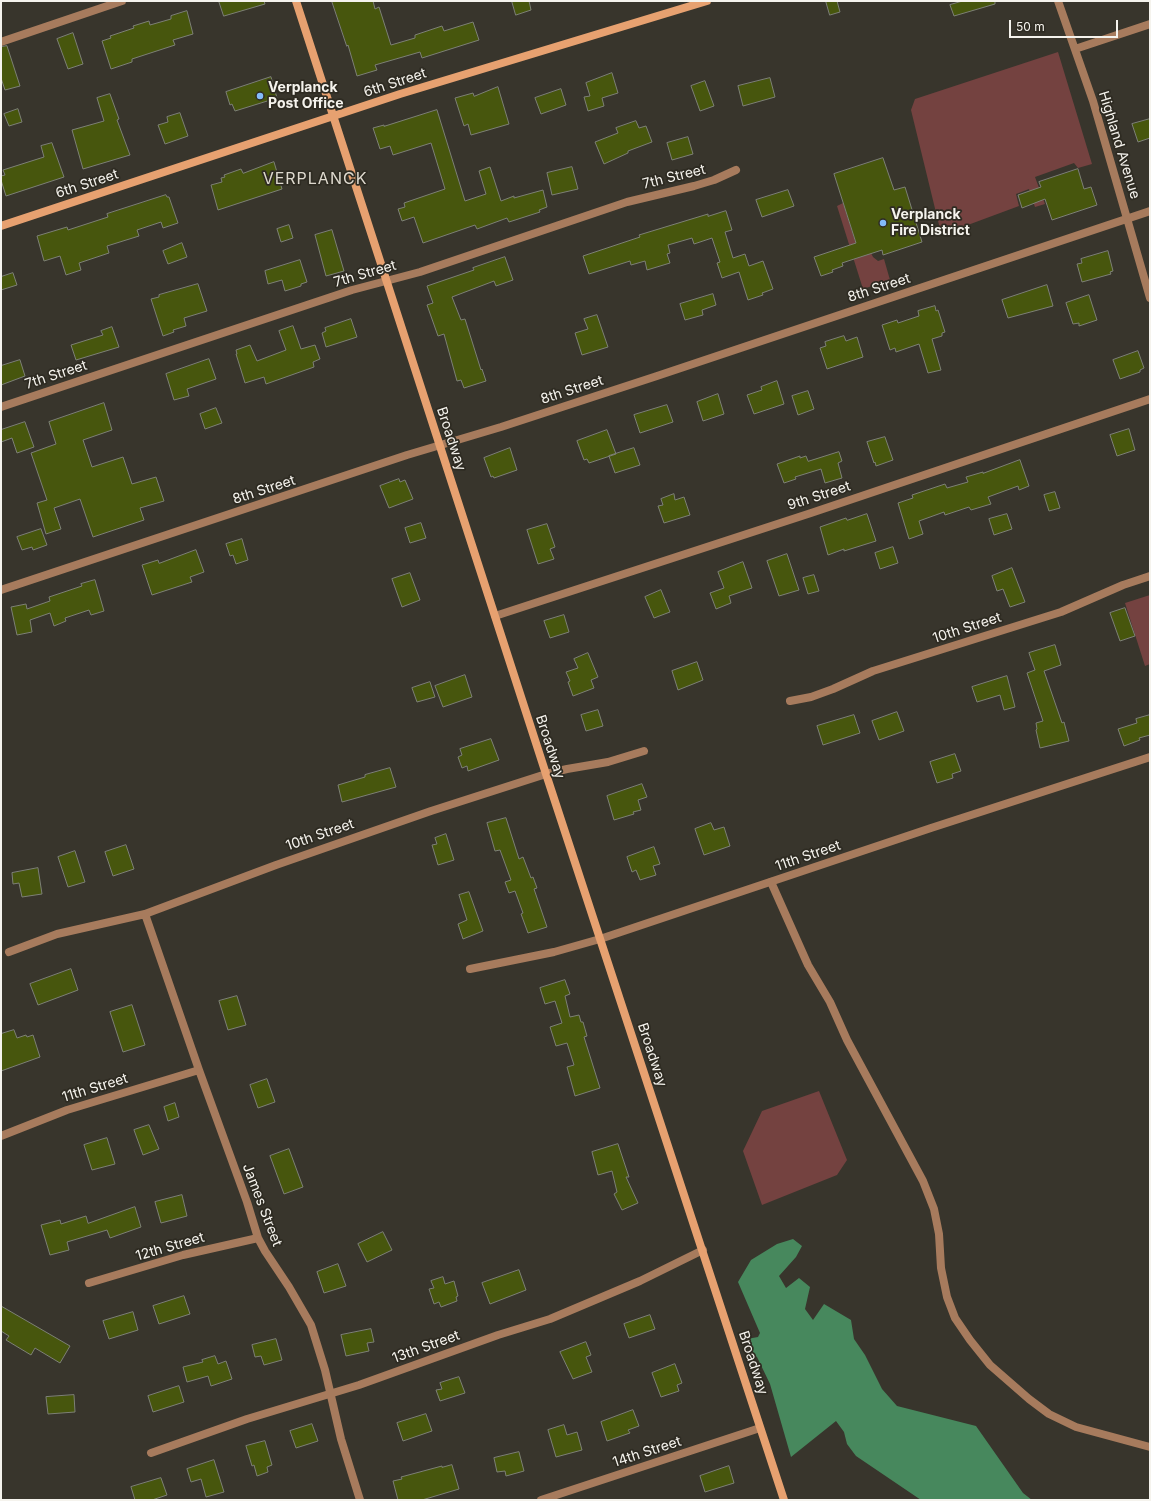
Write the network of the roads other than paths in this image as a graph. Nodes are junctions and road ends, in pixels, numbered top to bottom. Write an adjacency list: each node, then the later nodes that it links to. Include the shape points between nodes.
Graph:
1 (122, 1): 6 (street)
2 (296, 1): 8 (street, Broadway)
3 (707, 1): 8 (street, 6th Street)
4 (1058, 1): 7 (street, Highland Avenue)
5 (1150, 24): 7 (street)
6 (1, 42)
7 (1075, 49): 11 (street, Highland Avenue)
8 (332, 116): 12 (street, 6th Street); 13 (street, Broadway)
9 (736, 170): 13 (street, 7th Street, via 714,180 627,202 420,272)
10 (1150, 211): 11 (street, 8th Street)
11 (1128, 219): 14 (street, Highland Avenue); 17 (street, 8th Street, via 649,379)
12 (1, 226)
13 (385, 281): 16 (street, 7th Street); 17 (street, Broadway)
14 (1150, 298)
15 (1150, 399): 20 (street, 9th Street)
16 (1, 407)
17 (440, 445): 19 (street, 8th Street); 20 (street, Broadway)
18 (1150, 576): 21 (street, 10th Street, via 1061,612 874,671 811,697)
19 (1, 590)
20 (495, 616): 24 (street, Broadway)
21 (790, 701)
22 (644, 751): 24 (street, 10th Street, via 608,762)
23 (1150, 757): 25 (street, 11th Street)
24 (546, 774): 26 (street, 10th Street, via 276,865); 27 (street, Broadway)
25 (771, 882): 27 (street, 11th Street); 37 (street, via 808,964 923,1181 934,1209 939,1234 941,1268 948,1297 955,1318 962,1329 990,1365 1049,1414 1076,1427)
26 (146, 914): 28 (street, 10th Street, via 57,934); 30 (street, James Street)
27 (600, 939): 29 (street, 11th Street, via 554,952); 33 (street, Broadway)
28 (9, 952)
29 (470, 969)
30 (199, 1070): 31 (street, 11th Street, via 67,1110); 32 (street, James Street)
31 (1, 1136)
32 (258, 1238): 34 (street, 12th Street, via 183,1255); 35 (street, James Street, via 310,1325)
33 (703, 1250): 35 (street, 13th Street, via 640,1281 550,1319); 36 (street, Broadway)
34 (89, 1283)
35 (331, 1393): 38 (street, 13th Street); 39 (street, James Street, via 337,1424)
36 (760, 1428): 40 (street, 14th Street); 41 (street, Broadway)
37 (1150, 1447)
38 (151, 1453)
39 (360, 1500)
40 (541, 1500)
41 (784, 1500)

